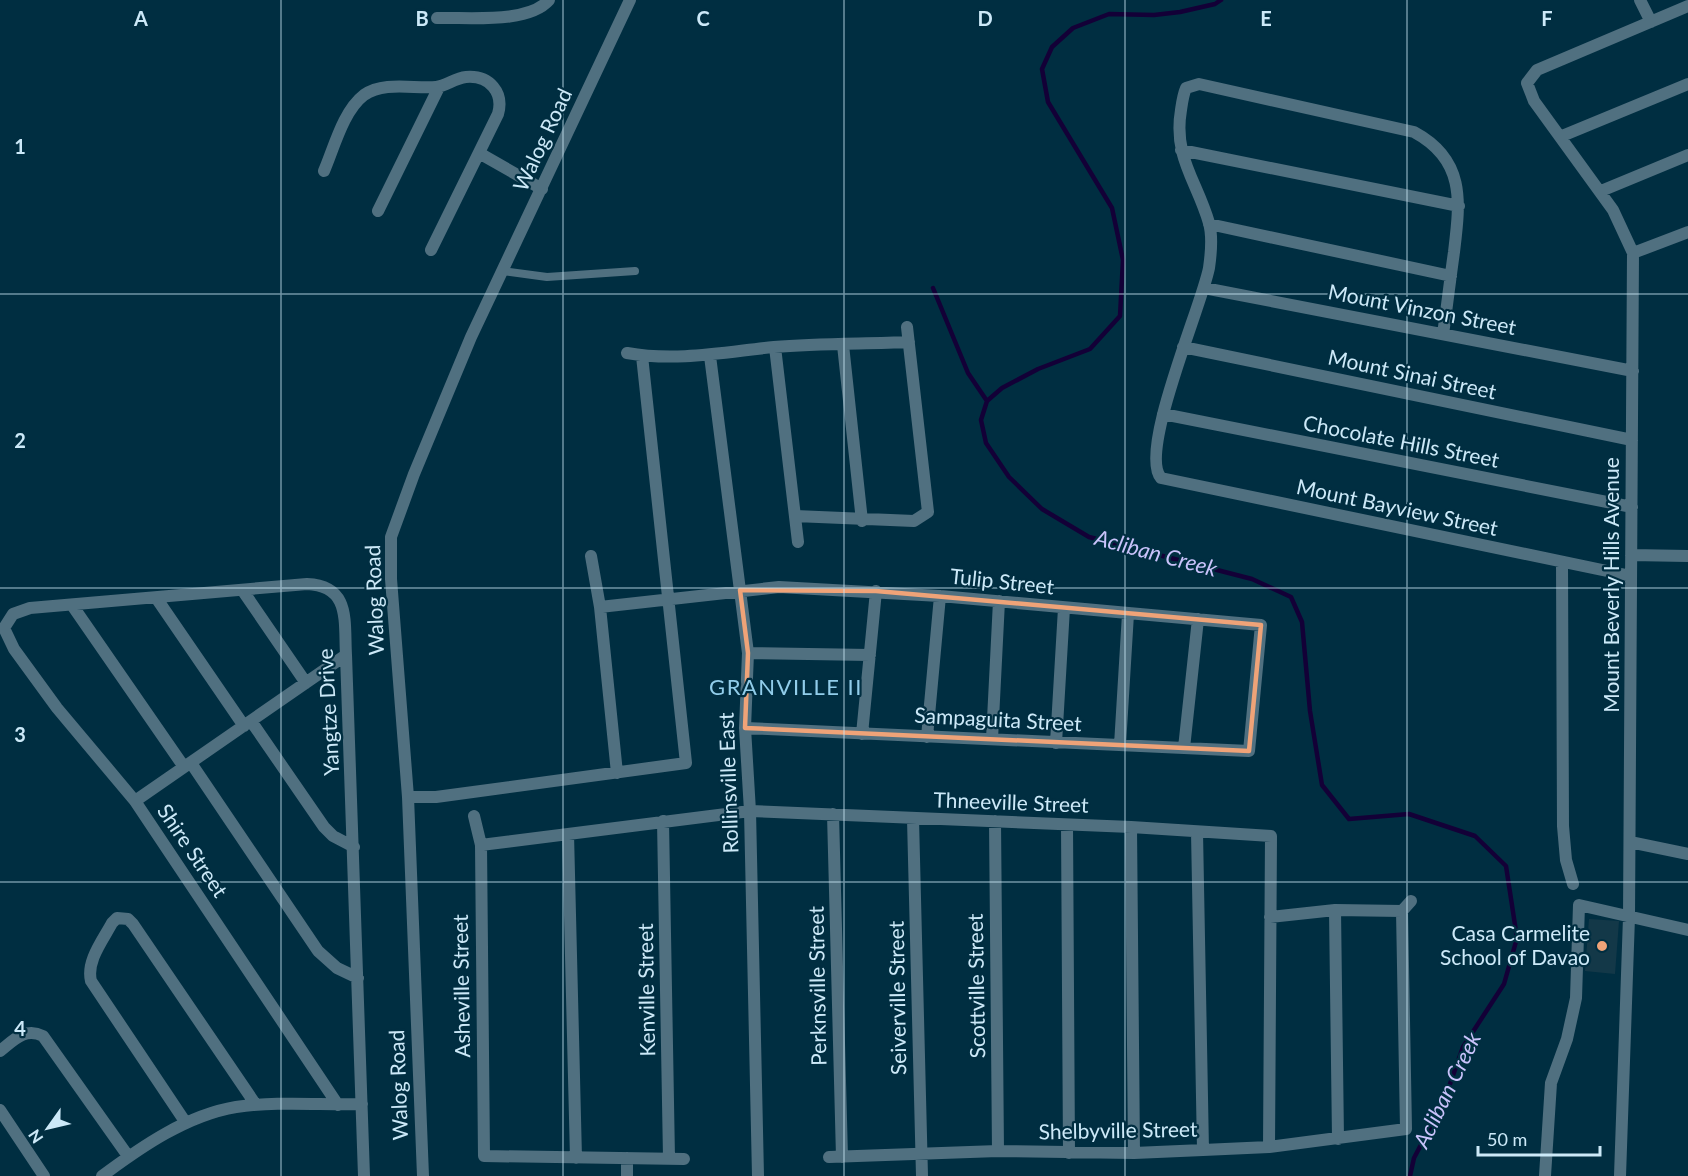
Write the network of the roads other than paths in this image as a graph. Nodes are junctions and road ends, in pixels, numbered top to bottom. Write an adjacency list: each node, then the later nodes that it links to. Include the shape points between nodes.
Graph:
1 (549, 0): 5 (street, via 522,16)
2 (630, 0): 14 (street, Walog Road)
3 (1640, 0): 6 (street)
4 (1688, 6): 6 (street)
5 (437, 18)
6 (1651, 22): 9 (street, via 1537,70 1527,83 1528,90)
7 (1688, 84): 9 (street)
8 (439, 87): 11 (street, via 466,77 478,78 491,84 499,94 498,114); 13 (street, via 384,88 366,93 350,111); 17 (street)
9 (1562, 136): 15 (street)
10 (1180, 150): 16 (street); 16 (street, via 1184,93 1190,85 1199,84 1414,132 1437,148 1446,160 1457,183); 18 (street)
11 (479, 153): 14 (street); 20 (street)
12 (1688, 155): 15 (street)
13 (324, 171)
14 (542, 189): 22 (street, Walog Road)
15 (1601, 191): 21 (street)
16 (1459, 206): 24 (street)
17 (378, 210)
18 (1209, 224): 24 (street); 25 (street, via 1211,252)
19 (1688, 232): 21 (street)
20 (431, 250)
21 (1633, 253): 35 (street, Mount Beverly Hills Avenue)
22 (502, 271): 23 (lane, via 547,277); 75 (street, Walog Road, via 402,501 391,537)
23 (635, 271)
24 (1451, 276): 27 (street)
25 (1204, 288): 27 (street, Mount Vinzon Street); 31 (street)
26 (907, 327): 28 (street)
27 (1443, 334): 35 (street, Mount Vinzon Street)
28 (909, 342): 29 (street); 40 (street, via 929,506 924,516 914,521)
29 (843, 345): 30 (street); 40 (street)
30 (776, 347): 34 (street); 39 (street)
31 (1183, 347): 36 (street); 37 (street, Mount Sinai Street)
32 (627, 353): 33 (street)
33 (642, 356): 34 (street); 52 (street)
34 (710, 356): 47 (street, Rollinsville East)
35 (1633, 371): 37 (street, Mount Beverly Hills Avenue)
36 (1163, 414): 38 (street, Chocolate Hills Street); 45 (street, Mount Bayview Street, via 1156,466 1158,474 1166,480)
37 (1632, 440): 38 (street, Mount Beverly Hills Avenue)
38 (1632, 507): 42 (street, Mount Beverly Hills Avenue)
39 (795, 516): 40 (street); 41 (street)
40 (862, 521)
41 (798, 542)
42 (1631, 555): 44 (street); 46 (street, Mount Beverly Hills Avenue)
43 (591, 556): 55 (street)
44 (1688, 556)
45 (1562, 562): 46 (street, Mount Bayview Street); 91 (street, via 1563,826)
46 (1631, 576): 87 (street, Mount Beverly Hills Avenue)
47 (740, 590): 49 (street, Tulip Street, via 779,587); 52 (street, Tulip Street); 60 (street, Rollinsville East)
48 (243, 591): 51 (street, Yangtze Drive); 61 (street, Yangtze Drive, via 307,584 328,587 336,593 343,609); 63 (street)
49 (876, 591): 50 (street, Tulip Street); 62 (street)
50 (940, 596): 53 (street, Tulip Street); 67 (street)
51 (157, 599): 54 (street, Yangtze Drive); 64 (street)
52 (668, 599): 55 (street, Tulip Street); 74 (street, via 686,763)
53 (999, 601): 56 (street, Tulip Street); 68 (street)
54 (72, 605): 59 (street, Yangtze Drive, via 20,610 6,620); 73 (street)
55 (600, 607): 74 (street)
56 (1064, 608): 57 (street, Tulip Street); 69 (street)
57 (1128, 614): 58 (street, Tulip Street); 70 (street)
58 (1198, 619): 71 (street); 72 (street, Tulip Street, via 1261,626)
59 (4, 628): 76 (street, Shire Street, via 14,649 57,708)
60 (748, 653): 62 (street); 65 (street, Rollinsville East)
61 (346, 655): 63 (street); 89 (street, Yangtze Drive)
62 (870, 656): 66 (street)
63 (306, 683): 64 (street)
64 (247, 723): 73 (street); 89 (street, via 324,827)
65 (745, 728): 66 (street, Sampaguita Street); 77 (street, Rollinsville East)
66 (862, 734): 67 (street, Sampaguita Street)
67 (927, 736): 68 (street, Sampaguita Street)
68 (992, 740): 69 (street, Sampaguita Street)
69 (1056, 742): 70 (street, Sampaguita Street)
70 (1120, 745): 71 (street, Sampaguita Street)
71 (1184, 748): 72 (street, Sampaguita Street)
72 (1249, 751)
73 (188, 765): 76 (street); 96 (street, via 318,951 337,968)
74 (618, 773): 75 (street, via 436,797)
75 (408, 797): 120 (street, Walog Road)
76 (135, 801): 100 (street, Shire Street)
77 (750, 811): 78 (street, Thneeville Street); 81 (street, Thneeville Street); 122 (street, Rollinsville East)
78 (833, 814): 80 (street, Thneeville Street); 112 (street, Perknsville Street)
79 (474, 816): 88 (street, Asheville Street)
80 (913, 819): 82 (street, Thneeville Street); 109 (street, Seiverville Street)
81 (663, 821): 86 (street, Thneeville Street); 115 (street, Kenville Street)
82 (995, 821): 83 (street, Thneeville Street); 106 (street, Scottville Street)
83 (1067, 825): 84 (street, Thneeville Street); 107 (street)
84 (1131, 826): 85 (street, Thneeville Street); 108 (street)
85 (1197, 832): 93 (street, Thneeville Street, via 1271,836); 105 (street)
86 (568, 834): 88 (street, Thneeville Street); 113 (street)
87 (1630, 842): 90 (street); 94 (street, Mount Beverly Hills Avenue)
88 (481, 844): 113 (street, Asheville Street, via 484,1156)
89 (354, 847): 96 (street, Yangtze Drive)
90 (1688, 854)
91 (1573, 884)
92 (1335, 910): 93 (street); 103 (street); 103 (street, Shelbyville Street, via 1407,906 1406,1129)
93 (1270, 916): 104 (street)
94 (1629, 916): 95 (street); 124 (street, via 1578,905 1576,998 1567,1040 1551,1083); 125 (street, Mount Beverly Hills Avenue)
95 (1688, 930)
96 (358, 978): 98 (street, Yangtze Drive)
97 (0, 1051): 110 (street, via 21,1034 36,1032 49,1041)
98 (362, 1104): 100 (street); 119 (street, Yangtze Drive)
99 (256, 1105): 100 (street); 102 (street, via 211,1113); 102 (street, via 128,919 117,918 100,944 89,973 95,989)
100 (338, 1105)
101 (0, 1110): 117 (street)
102 (186, 1123): 110 (street)
103 (1338, 1139): 104 (street, Shelbyville Street)
104 (1269, 1147): 105 (street, Shelbyville Street)
105 (1203, 1150): 108 (street, Shelbyville Street)
106 (998, 1151): 107 (street, Shelbyville Street); 109 (street, Shelbyville Street)
107 (1069, 1153): 108 (street, Shelbyville Street)
108 (1134, 1153)
109 (921, 1154): 112 (street, Shelbyville Street); 123 (street, Seiverville Street)
110 (128, 1156): 118 (street)
111 (829, 1156): 112 (street, Shelbyville Street)
112 (842, 1157)
113 (576, 1158): 114 (street)
114 (627, 1158): 115 (street); 121 (street)
115 (669, 1158): 116 (street)
116 (684, 1159)
117 (44, 1176)
118 (102, 1176)
119 (364, 1176)
120 (423, 1176)
121 (627, 1176)
122 (758, 1176)
123 (922, 1176)
124 (1545, 1176)
125 (1620, 1176)

